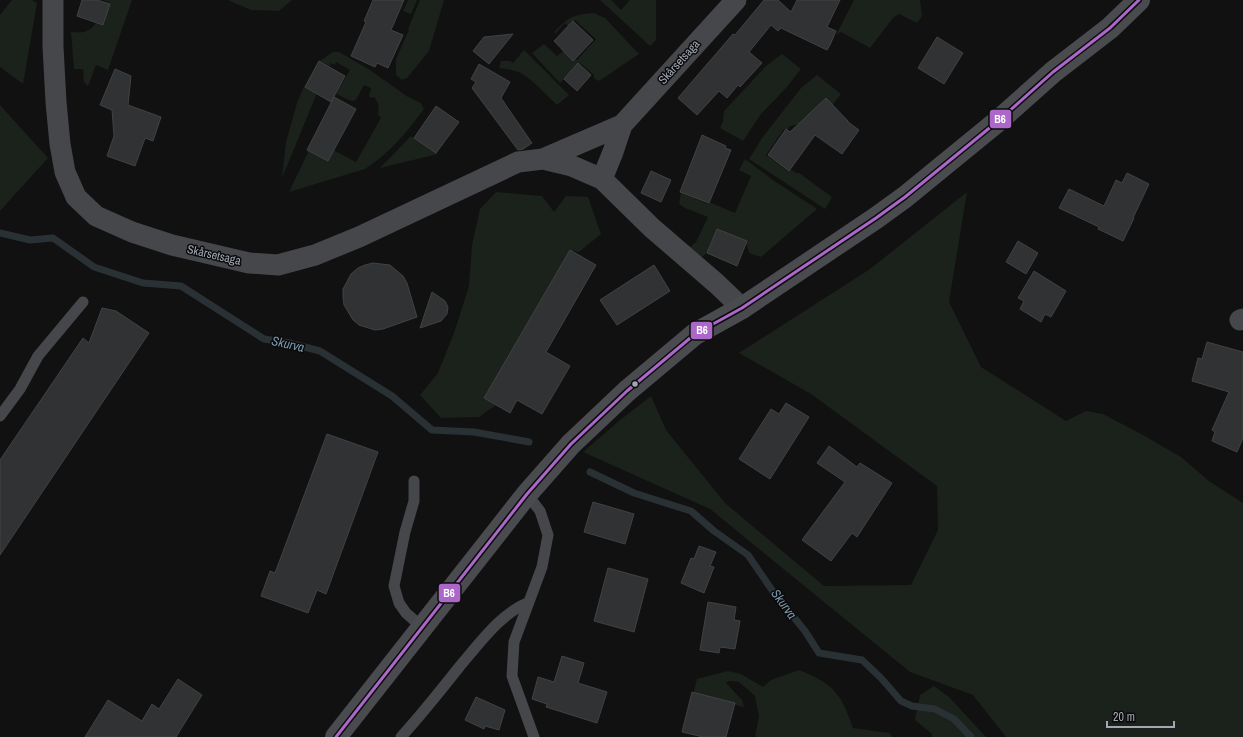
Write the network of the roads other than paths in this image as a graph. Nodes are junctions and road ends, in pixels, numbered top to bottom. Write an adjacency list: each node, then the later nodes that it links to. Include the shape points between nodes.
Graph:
1 (53, 0): 5 (street, Skårsetsaga, via 53,47 60,144 65,172 76,197 96,216 132,232 172,245 249,263 278,265 315,255 359,237 518,162)
2 (736, 0): 4 (street, Skårsetsaga)
3 (1139, 0): 8 (main road, via 1110,28 1053,72 905,197)
4 (622, 125): 5 (street, Skårsetsaga); 6 (street, Skårsetsaga)
5 (543, 159): 6 (street, Skårsetsaga, via 572,166)
6 (602, 179): 8 (street, Skårsetsaga, via 652,228)
7 (83, 302): 9 (lane, via 38,356 20,389)
8 (742, 308): 11 (main road, via 694,334 627,391 571,444)
9 (0, 416)
10 (414, 482): 13 (lane, via 414,501 394,586 399,603)
11 (527, 494): 12 (lane, via 540,511 548,535 542,567); 13 (main road)
12 (529, 602): 15 (lane, via 500,621); 16 (lane, via 514,642 512,676)
13 (422, 627): 14 (main road)
14 (336, 737)
15 (401, 737)
16 (534, 737)

